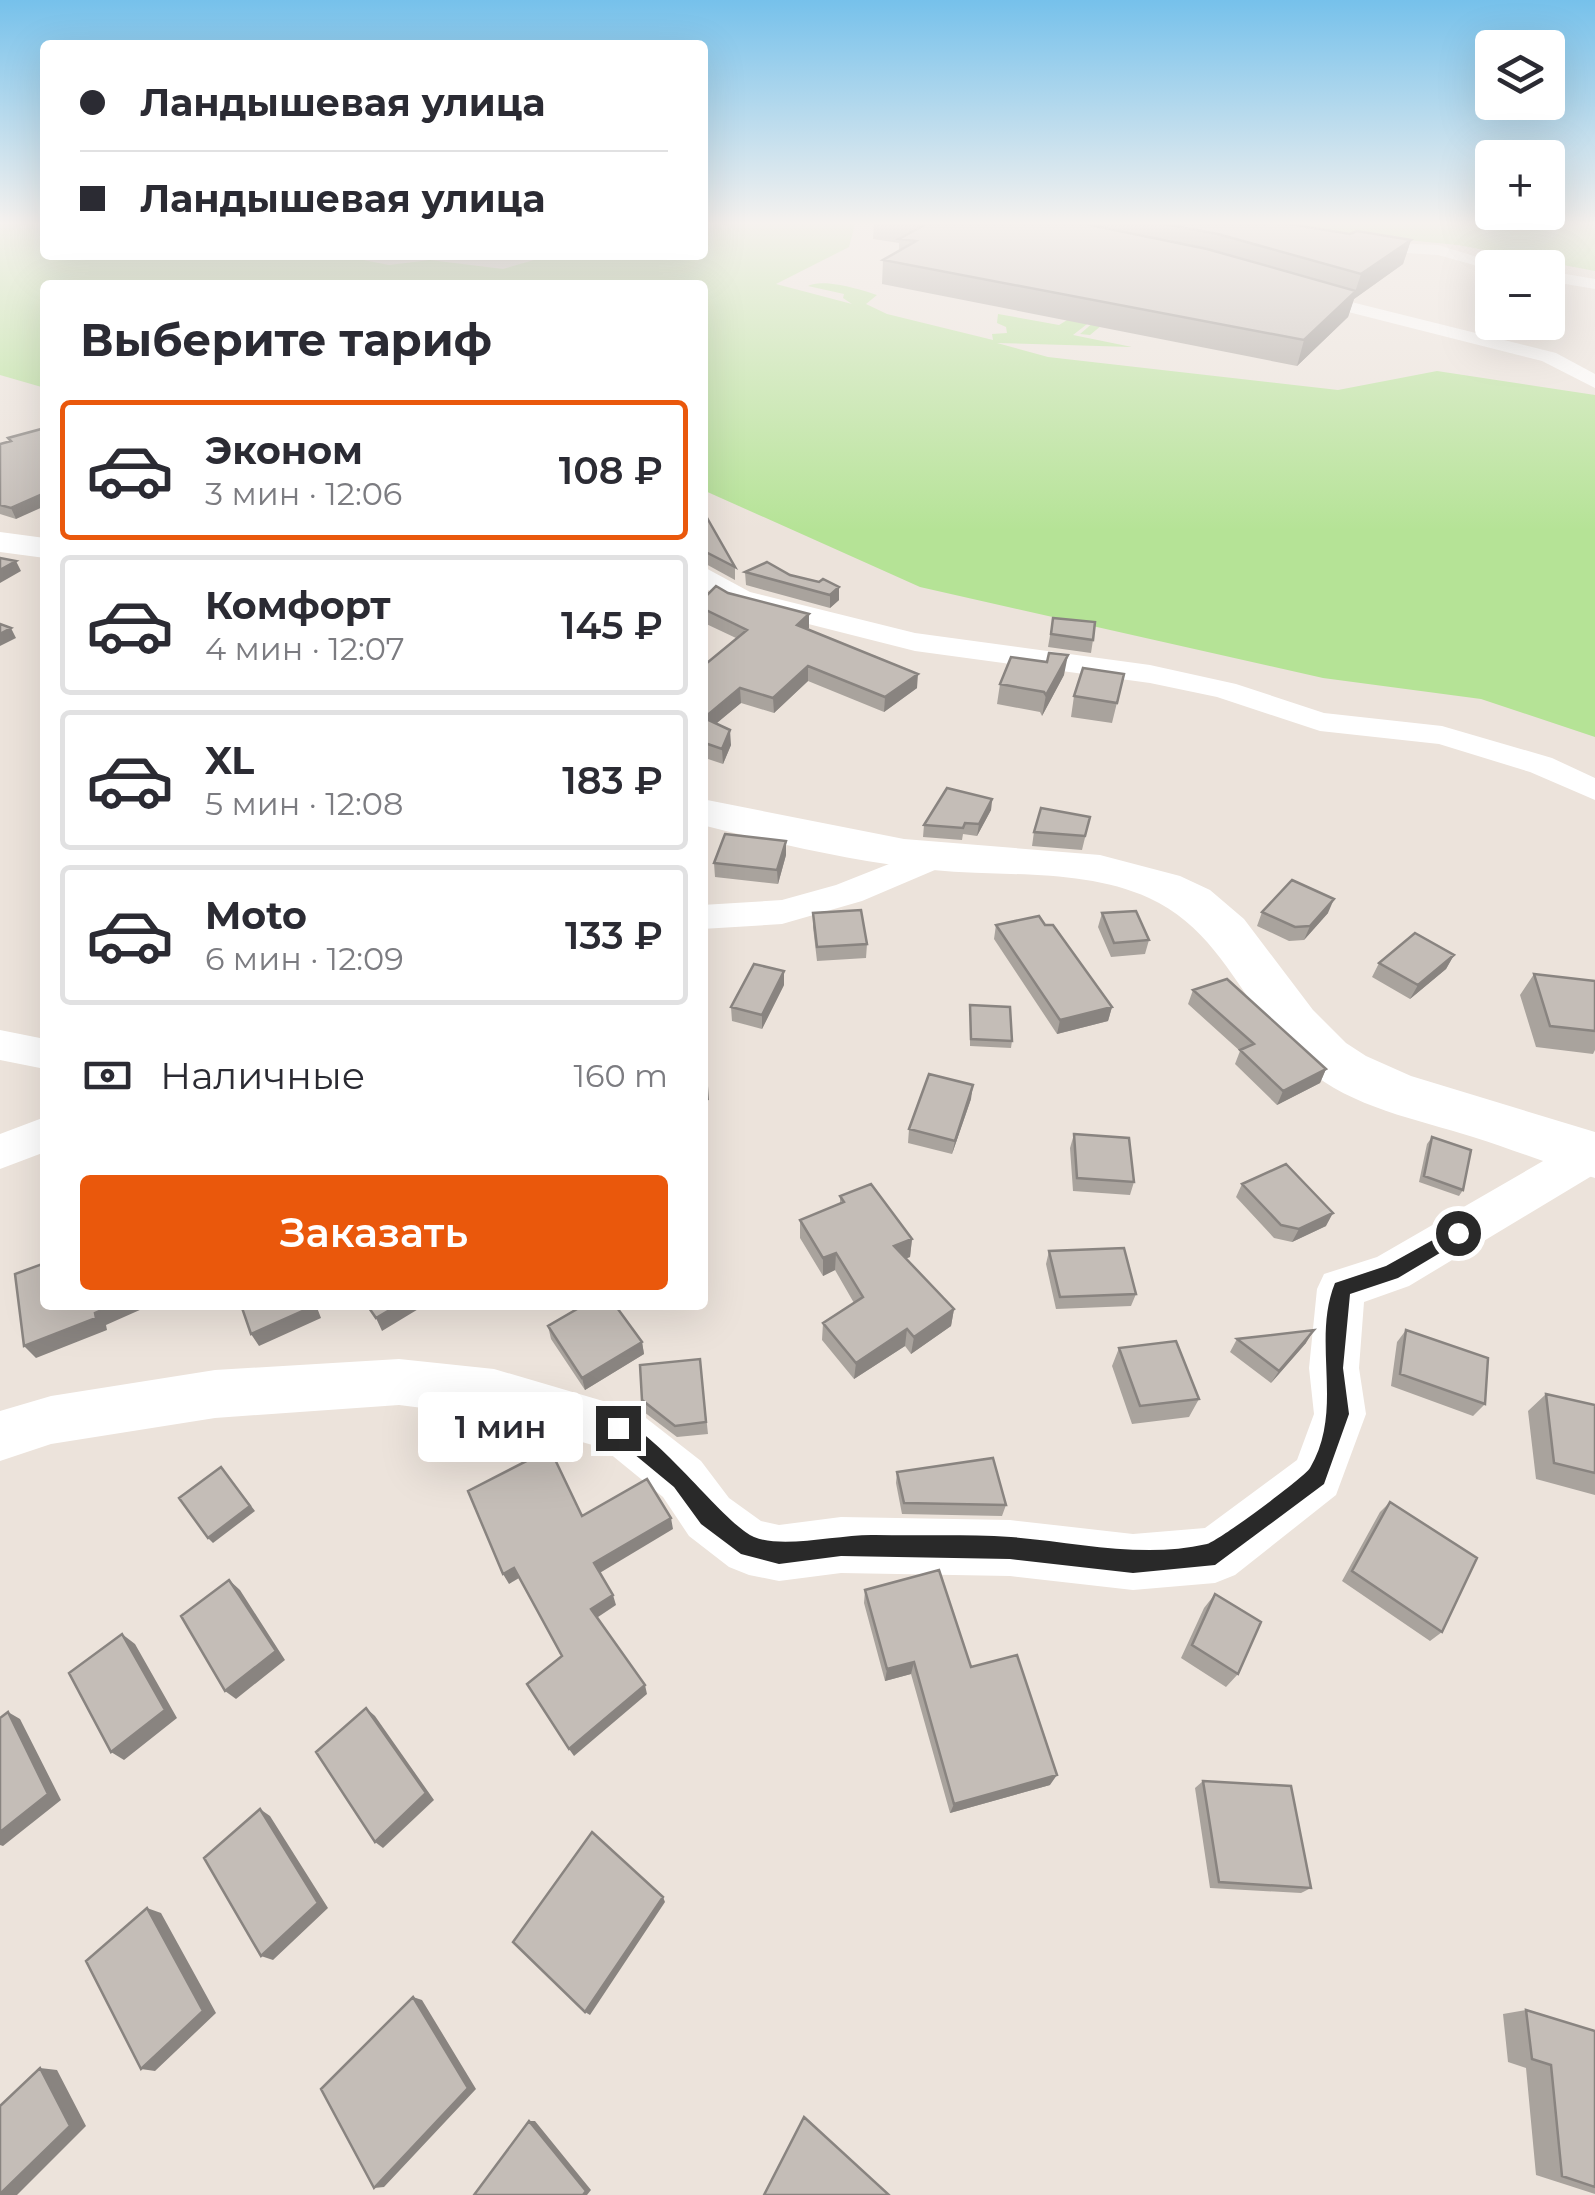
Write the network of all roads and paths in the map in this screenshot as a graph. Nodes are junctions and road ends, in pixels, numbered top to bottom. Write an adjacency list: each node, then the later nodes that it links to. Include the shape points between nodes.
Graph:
1 (1430, 326): 2 (street, via 1549,357)
2 (1595, 382)
3 (0, 542): 4 (street)
4 (40, 547)
5 (708, 578): 6 (street, via 740,598 915,642 1150,674 1320,722 1442,735)
6 (1592, 779)
7 (708, 813): 8 (street, via 856,846)
8 (937, 856): 9 (street, via 782,912); 14 (street, via 1043,861 1150,882 1194,902 1231,936 1311,1043 1367,1082)
9 (708, 917)
10 (0, 1045): 11 (street)
11 (40, 1053)
12 (40, 1136): 13 (street)
13 (0, 1152)
14 (1593, 1154): 15 (street, via 1392,1272 1341,1289 1334,1368 1340,1414 1317,1477 1215,1554 1133,1562 1010,1548 841,1545 779,1553 748,1546 708,1516 682,1480 618,1428 494,1393 398,1382 216,1394 51,1420)
15 (0, 1436)

